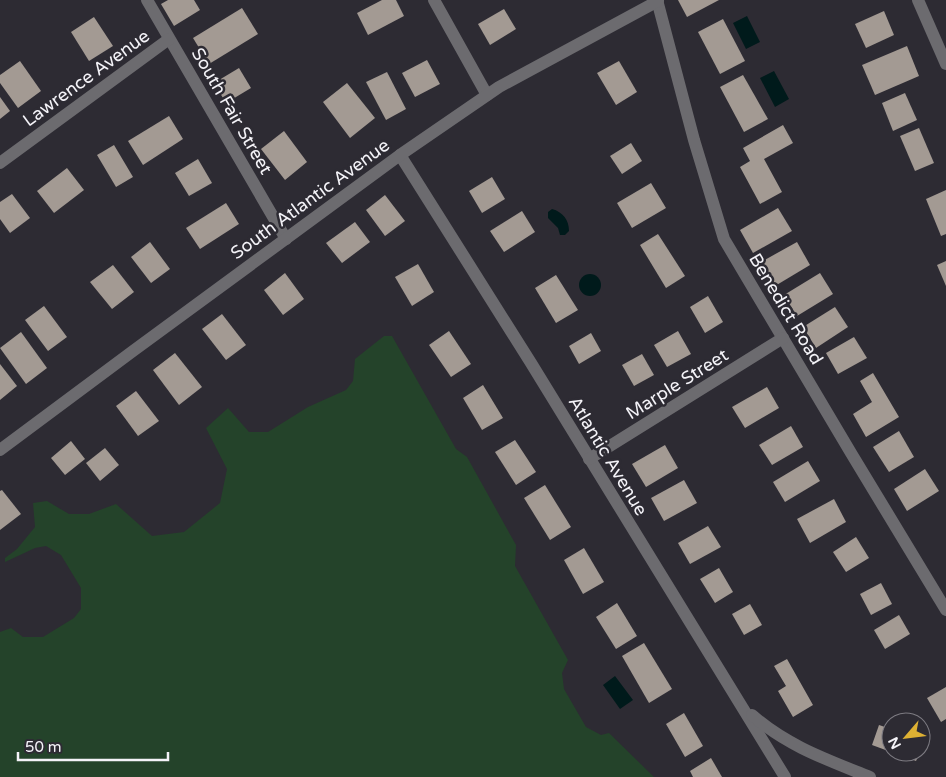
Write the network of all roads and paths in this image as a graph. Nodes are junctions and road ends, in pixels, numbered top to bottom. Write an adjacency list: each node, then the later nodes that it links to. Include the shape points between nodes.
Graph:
1 (147, 0): 5 (street, South Fair Street)
2 (434, 0): 7 (street)
3 (657, 0): 7 (street, South Atlantic Avenue); 11 (street, Benedict Road, via 724,238)
4 (918, 0): 6 (street)
5 (169, 39): 9 (street, Lawrence Avenue); 10 (street, South Fair Street)
6 (946, 64)
7 (488, 95): 8 (street, South Atlantic Avenue)
8 (400, 155): 10 (street, South Atlantic Avenue); 13 (street, Atlantic Avenue)
9 (0, 163)
10 (286, 239): 12 (street, South Atlantic Avenue)
11 (784, 338): 13 (street, Marple Street); 14 (street, Benedict Road)
12 (2, 443)
13 (589, 459): 15 (street, Atlantic Avenue)
14 (946, 610)
15 (741, 705): 16 (street, Atlantic Avenue); 17 (street, via 785,740)
16 (785, 777)
17 (870, 777)

